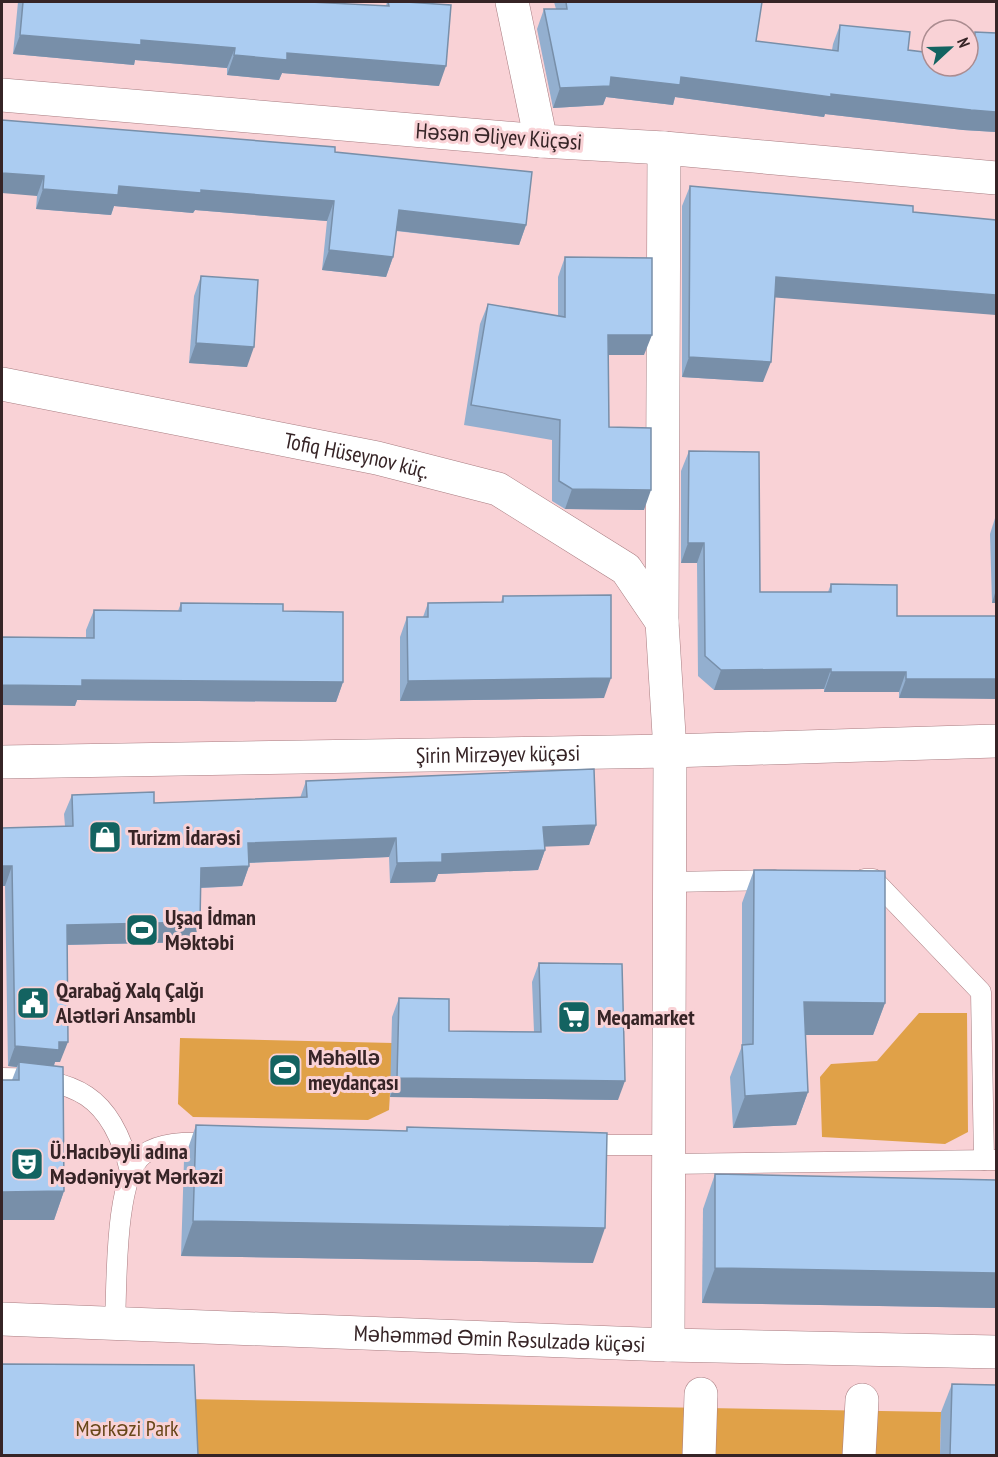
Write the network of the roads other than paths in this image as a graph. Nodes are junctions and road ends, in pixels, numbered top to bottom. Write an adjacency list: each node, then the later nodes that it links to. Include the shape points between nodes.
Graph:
1 (512, 2): 3 (street)
2 (2, 95): 3 (street, Həsən Əliyev Küçəsi)
3 (541, 141): 4 (street, Həsən Əliyev Küçəsi)
4 (664, 148): 5 (street, Həsən Əliyev Küçəsi); 7 (street)
5 (996, 178)
6 (2, 384): 7 (street, Tofiq Hüseynov küç., via 377,458 498,489 626,569)
7 (662, 622): 9 (street)
8 (996, 741): 9 (street, Şirin Mirzəyev küçəsi)
9 (669, 751): 10 (street, Şirin Mirzəyev küçəsi); 13 (street)
10 (2, 762)
11 (789, 880): 13 (lane)
12 (849, 880): 18 (lane, via 873,879 981,992)
13 (670, 882): 17 (street)
14 (2, 1078): 19 (lane, via 41,1078 78,1089 108,1116 124,1144)
15 (234, 1143): 19 (lane, via 175,1143 158,1147 142,1155)
16 (566, 1144): 17 (lane)
17 (668, 1155): 18 (lane); 22 (street)
18 (990, 1160)
19 (130, 1171): 21 (lane, via 123,1193)
20 (2, 1319): 21 (street, Məhəmməd Əmin Rəsulzadə küçəsi)
21 (115, 1323): 22 (street, Məhəmməd Əmin Rəsulzadə küçəsi)
22 (668, 1345): 23 (street, Məhəmməd Əmin Rəsulzadə küçəsi)
23 (996, 1352)
24 (701, 1394): 26 (street)
25 (862, 1400): 27 (street)
26 (699, 1455)
27 (859, 1455)

